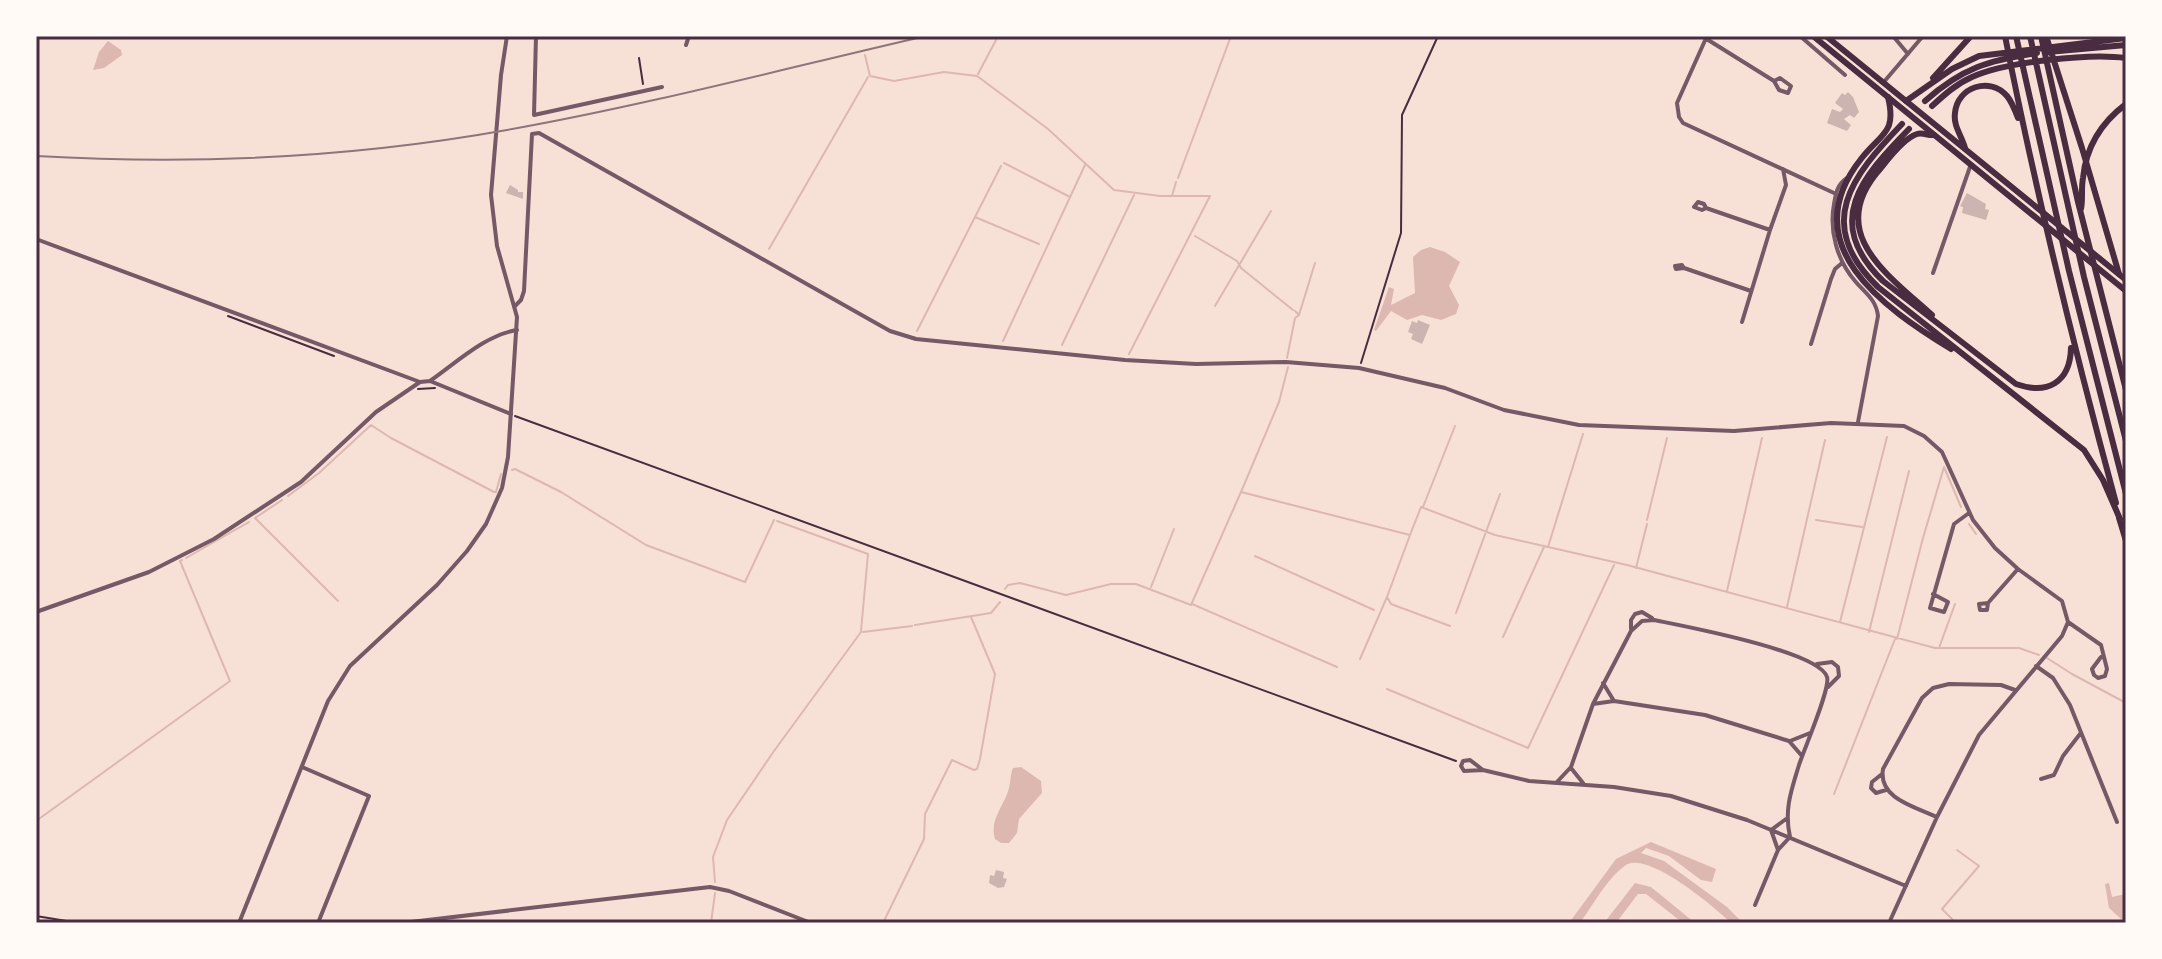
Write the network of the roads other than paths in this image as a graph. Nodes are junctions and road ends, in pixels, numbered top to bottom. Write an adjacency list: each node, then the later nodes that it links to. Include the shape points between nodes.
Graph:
1 (507, 36): 50 (street, via 491,195 500,260)
2 (536, 36): 24 (street, via 534,115)
3 (689, 36): 16 (street)
4 (1800, 36): 20 (street)
5 (1813, 36): 25 (main road)
6 (1826, 36): 22 (main road)
7 (1893, 36): 18 (street)
8 (1923, 36): 18 (street)
9 (1971, 36): 23 (main road)
10 (2016, 36): 65 (main road)
11 (2030, 36): 64 (main road)
12 (2043, 36): 40 (main road); 46 (main road)
13 (1706, 37): 21 (street); 34 (street, via 1677,103 1679,117 1690,127)
14 (2005, 37): 32 (main road)
15 (2126, 38): 23 (main road, via 1979,56)
16 (686, 45)
17 (2126, 45): 19 (main road, via 1988,61 1958,75 1928,104 1991,70 2087,57)
18 (1908, 54): 22 (street)
19 (2126, 58)
20 (1845, 75)
21 (1774, 81)
22 (1883, 83): 26 (main road)
23 (1929, 85): 26 (main road)
24 (662, 87)
25 (1888, 97): 30 (main road); 36 (main road, via 1890,125)
26 (1906, 101): 31 (main road)
27 (2126, 104): 40 (main road, via 2092,143)
28 (1902, 124): 56 (main road, via 1850,189 1845,217 1849,246 1878,287)
29 (1909, 129): 52 (main road, via 1862,183 1854,205 1854,230 1873,272)
30 (1934, 135): 33 (main road); 52 (main road, via 1911,137 1883,166 1867,186 1859,216 1863,243 1876,265)
31 (1965, 148): 32 (main road, via 1955,111 1962,96 1985,85 2000,90 2013,105); 46 (main road)
32 (2028, 153): 54 (main road)
33 (1971, 164): 45 (street); 49 (main road)
34 (1783, 169): 35 (street); 37 (street)
35 (1798, 176): 37 (street); 38 (street)
36 (1847, 178): 38 (street); 56 (main road, via 1838,227 1853,270 1899,312 1951,349)
37 (1786, 185): 41 (street)
38 (1834, 193): 43 (street, via 1833,232)
39 (1706, 208): 41 (street)
40 (2081, 209): 57 (main road)
41 (1770, 230): 48 (street)
42 (36, 239): 60 (street)
43 (1842, 263): 55 (street, via 1831,279); 63 (street, via 1877,311)
44 (1684, 268): 48 (street)
45 (1933, 273)
46 (2119, 274): 47 (main road)
47 (2126, 280)
48 (1751, 291): 51 (street)
49 (2126, 291)
50 (515, 306): 53 (street); 63 (street, via 524,291 532,134 539,133 903,336 1125,360 1359,368 1445,388 1504,410 1579,425 1734,431)
51 (1742, 322)
52 (1938, 324): 54 (main road, via 2016,384 2033,389 2052,385 2064,375 2070,362)
53 (517, 330): 59 (street, via 487,341); 62 (street)
54 (2070, 332): 67 (main road)
55 (1811, 344)
56 (1957, 348): 67 (main road, via 2084,450)
57 (2117, 357): 58 (main road); 61 (main road)
58 (2126, 372)
59 (430, 381): 60 (street); 62 (street)
60 (420, 382): 72 (street, via 376,412 301,482 214,539 149,572)
61 (2126, 390)
62 (511, 414): 88 (street, via 506,472 495,508 473,544 437,585 350,666 328,701)
63 (1858, 423): 66 (street, via 1898,424 1931,441 1946,459)
64 (2126, 441)
65 (2126, 494)
66 (1969, 513): 69 (street); 70 (street, via 1954,524)
67 (2120, 519): 68 (main road)
68 (2126, 541)
69 (2018, 569): 71 (street); 74 (street, via 2058,596)
70 (1933, 594): 70 (street, via 1930,608 1944,612 1948,602)
71 (1988, 603)
72 (36, 612)
73 (1654, 620): 75 (street, via 1642,621); 75 (street, via 1639,612 1631,620); 77 (street, via 1733,637)
74 (2068, 622): 76 (street, via 2101,645); 78 (street)
75 (1631, 631): 79 (street)
76 (2104, 657): 76 (street, via 2107,672 2098,678 2092,669)
77 (1817, 664): 80 (street); 80 (street, via 1832,662 1838,667 1839,676)
78 (2036, 666): 81 (street); 85 (street, via 2060,686)
79 (1602, 683): 82 (street); 83 (street)
80 (1828, 687): 84 (street)
81 (2015, 690): 91 (street, via 2001,685 1933,688 1922,698); 96 (street, via 1984,727)
82 (1614, 701): 83 (street); 86 (street, via 1705,715)
83 (1593, 704): 89 (street)
84 (1810, 733): 86 (street); 87 (street)
85 (2080, 734): 92 (street, via 2055,774); 98 (street)
86 (1789, 741): 87 (street)
87 (1802, 757): 97 (street)
88 (302, 767): 104 (street); 105 (street, via 369,796)
89 (1571, 767): 93 (street); 94 (street)
90 (1483, 770): 90 (street, via 1464,771 1462,763 1470,760); 93 (street)
91 (1882, 774): 95 (street); 95 (street, via 1871,788 1876,793)
92 (2041, 779)
93 (1556, 783): 94 (street)
94 (1584, 785): 99 (street, via 1671,796)
95 (1886, 790): 96 (street)
96 (1937, 817): 102 (street)
97 (1786, 819): 99 (street); 100 (street)
98 (2117, 822)
99 (1771, 830): 100 (street); 101 (street)
100 (1790, 837): 101 (street); 102 (street)
101 (1778, 850): 103 (street)
102 (1906, 886): 108 (street)
103 (1755, 905)
104 (239, 923)
105 (318, 923)
106 (402, 923): 107 (street, via 710,887)
107 (811, 923)
108 (1889, 923)

